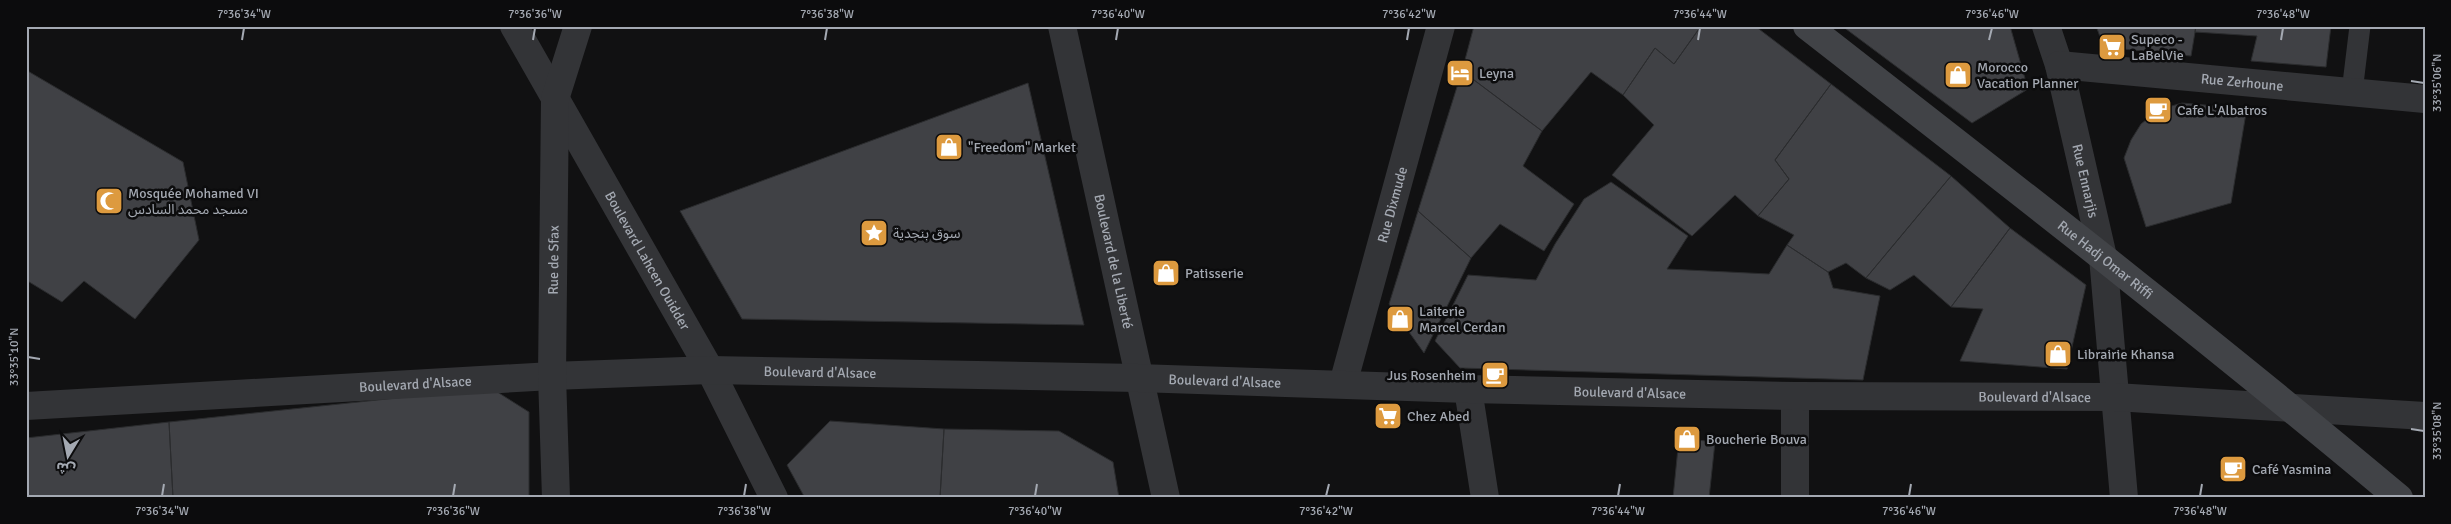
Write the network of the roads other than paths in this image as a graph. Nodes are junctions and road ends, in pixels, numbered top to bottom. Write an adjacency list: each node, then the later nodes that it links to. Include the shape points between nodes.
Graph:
1 (514, 26): 10 (street, Boulevard Lahcen Ouidder)
2 (578, 26): 10 (street, Rue de Sfax)
3 (1062, 26): 15 (street, Boulevard de la Liberté)
4 (1441, 26): 16 (street, Rue Dixmude)
5 (1806, 26): 12 (street, Rue Hadj Omar Riffi)
6 (2046, 26): 8 (street, Rue Ennarjis)
7 (2360, 26): 9 (lane)
8 (2059, 65): 9 (street, Rue Zerhoune); 12 (street, Rue Ennarjis)
9 (2352, 92): 11 (street, Rue Zerhoune)
10 (555, 99): 13 (street, Boulevard Lahcen Ouidder); 14 (street, Rue de Sfax)
11 (2425, 99)
12 (2103, 257): 19 (street, Rue Ennarjis); 21 (street, Rue Hadj Omar Riffi)
13 (710, 370): 14 (street, Boulevard d'Alsace); 15 (street, Boulevard d'Alsace); 24 (street, Boulevard Lahcen Ouidder)
14 (552, 376): 20 (street, Boulevard d'Alsace); 23 (street, Rue de Sfax)
15 (1138, 378): 16 (street, Boulevard d'Alsace); 25 (street, Boulevard de la Liberté)
16 (1343, 384): 17 (street, Boulevard d'Alsace)
17 (1468, 389): 18 (street, Boulevard d'Alsace); 26 (street)
18 (1795, 396): 19 (street, Boulevard d'Alsace); 27 (street)
19 (2115, 397): 21 (street, Boulevard d'Alsace); 28 (street, Rue Ennarjis)
20 (26, 406)
21 (2292, 408): 22 (street, Boulevard d'Alsace); 29 (street, Rue Hadj Omar Riffi)
22 (2425, 416)
23 (556, 498)
24 (774, 498)
25 (1166, 498)
26 (1485, 498)
27 (1795, 498)
28 (2124, 498)
29 (2399, 498)

